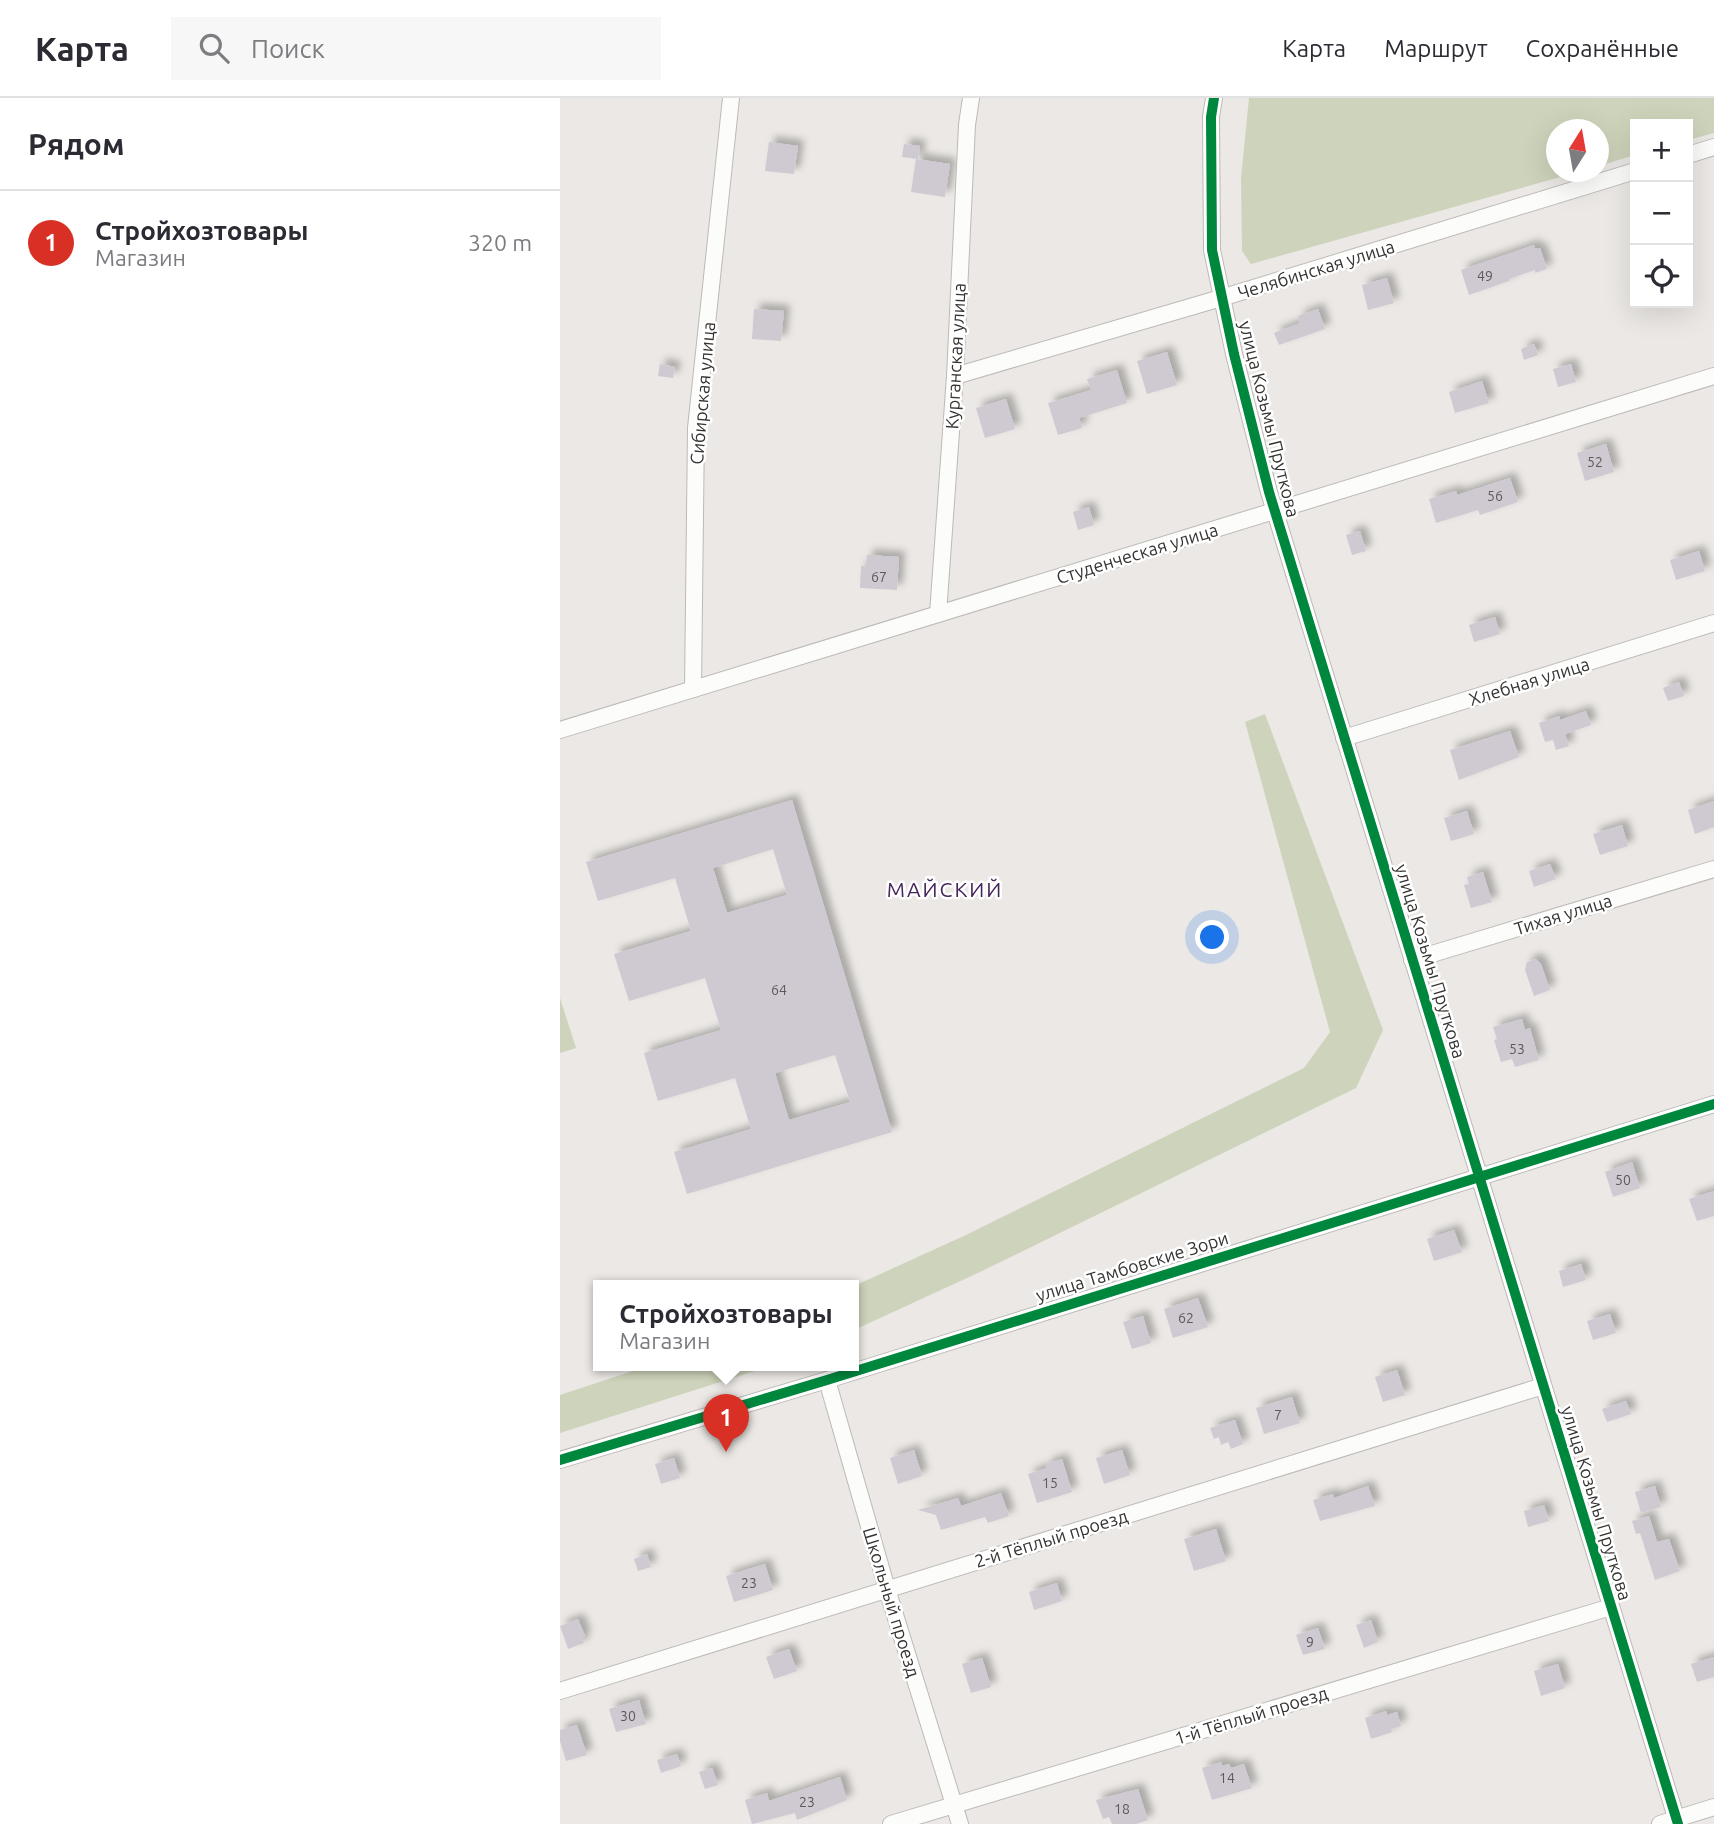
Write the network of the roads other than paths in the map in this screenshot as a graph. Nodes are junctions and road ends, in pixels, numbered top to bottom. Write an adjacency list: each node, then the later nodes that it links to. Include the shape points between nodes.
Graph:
1 (731, 98): 13 (street, Сибирская улица, via 696,428)
2 (971, 98): 8 (street, Курганская улица)
3 (1214, 98): 7 (street, улица Козьмы Пруткова, via 1211,238)
4 (1714, 147): 5 (street)
5 (1693, 153)
6 (1630, 174): 7 (street, Челябинская улица)
7 (1222, 298): 8 (street, Челябинская улица); 10 (street, улица Козьмы Пруткова)
8 (955, 376): 11 (street, Курганская улица)
9 (1714, 376): 10 (street, Студенческая улица)
10 (1275, 511): 11 (street, Студенческая улица); 15 (street, улица Козьмы Пруткова)
11 (938, 614): 13 (street, Студенческая улица)
12 (1714, 623): 15 (street, Хлебная улица)
13 (693, 690): 14 (street, Студенческая улица)
14 (560, 730)
15 (1344, 738): 17 (street, улица Козьмы Пруткова)
16 (1714, 869): 17 (street, Тихая улица)
17 (1412, 960): 19 (street, улица Козьмы Пруткова)
18 (1713, 1107): 19 (street, улица Тамбовские Зори)
19 (1479, 1176): 20 (street, улица Тамбовские Зори); 23 (street, улица Козьмы Пруткова)
20 (859, 1370)
21 (856, 1371): 22 (street, улица Тамбовские Зори)
22 (827, 1380): 24 (street, улица Тамбовские Зори); 25 (street, Школьный проезд)
23 (1543, 1386): 25 (street, 2-й Тёплый проезд); 26 (street, улица Козьмы Пруткова)
24 (560, 1461)
25 (887, 1589): 27 (street, 2-й Тёплый проезд); 28 (street, Школьный проезд)
26 (1611, 1607): 28 (street, 1-й Тёплый проезд); 30 (street, улица Козьмы Пруткова)
27 (560, 1691)
28 (954, 1805): 31 (street, 1-й Тёплый проезд); 32 (street, Школьный проезд)
29 (1714, 1807): 30 (street)
30 (1671, 1822)
31 (891, 1824)
32 (960, 1824)

